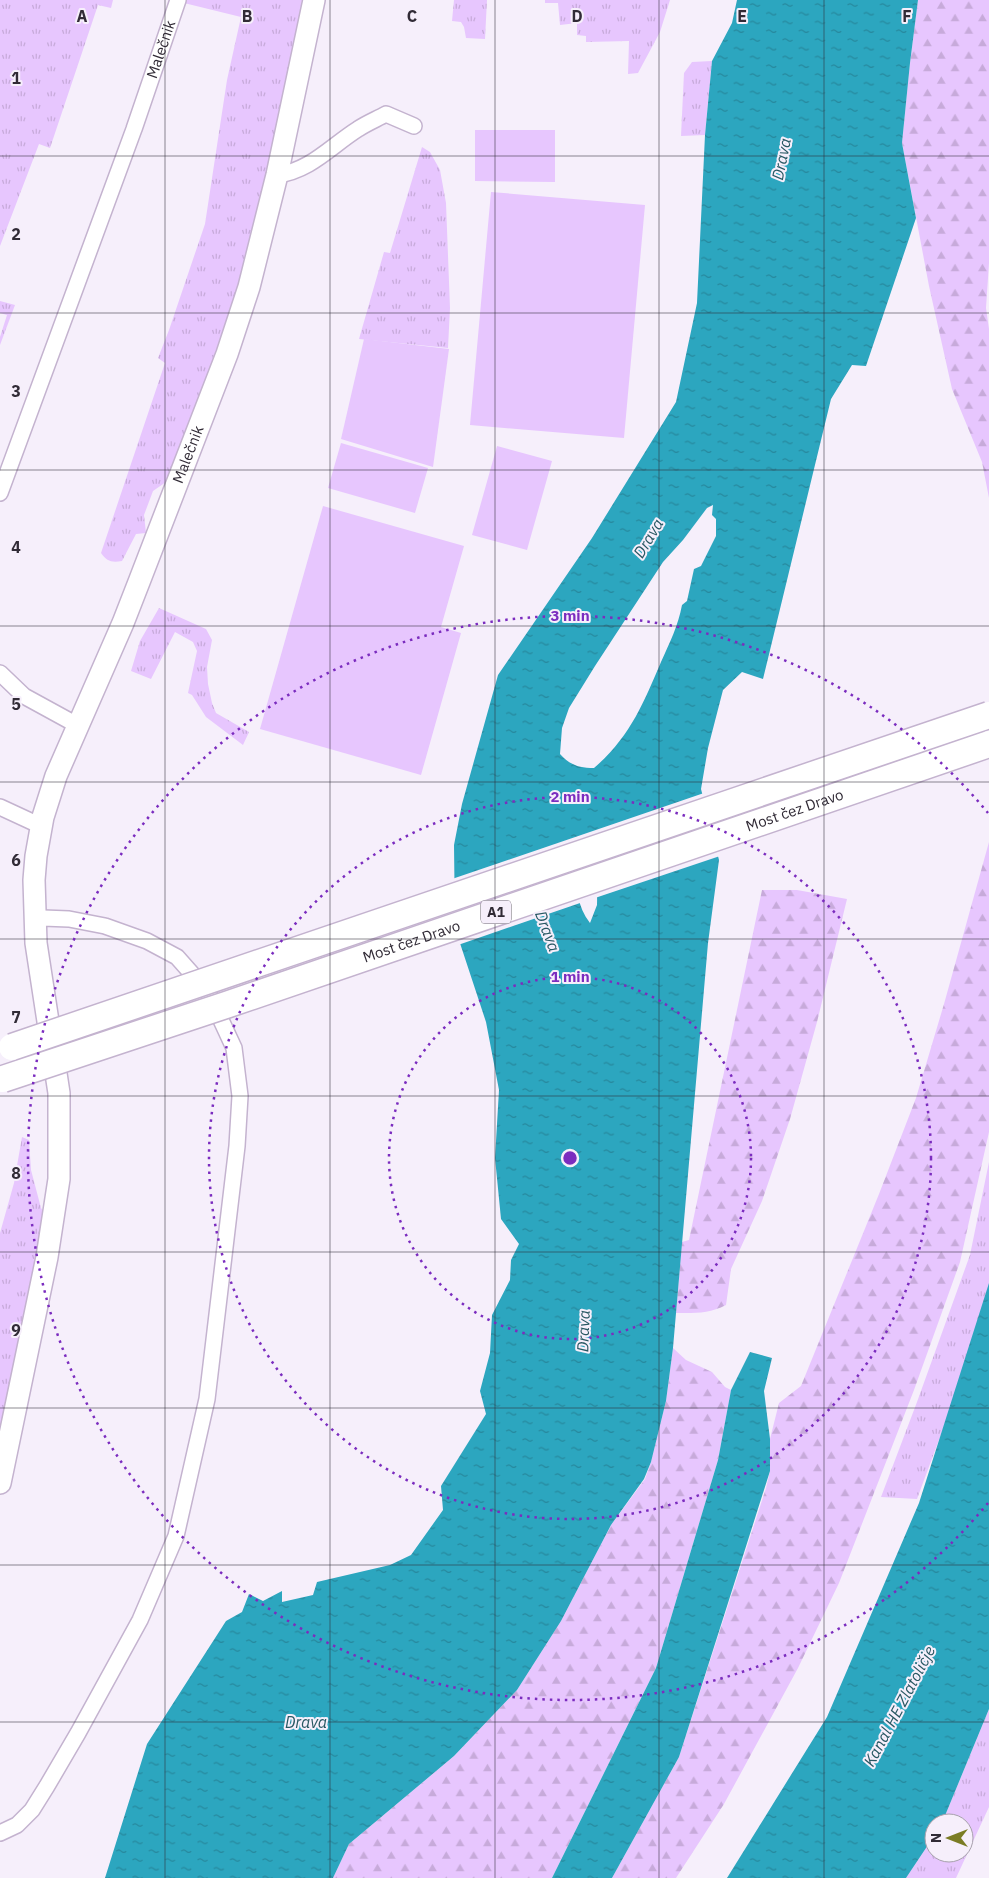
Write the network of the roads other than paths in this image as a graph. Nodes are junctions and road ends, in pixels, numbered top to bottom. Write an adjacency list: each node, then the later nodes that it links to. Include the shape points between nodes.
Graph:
1 (178, 0): 5 (street, Malečnik)
2 (314, 0): 4 (street, Malečnik)
3 (414, 126): 4 (street, via 386,114 358,128 311,164 291,174)
4 (277, 175): 8 (street, Malečnik, via 249,287 227,354 127,614)
5 (0, 493)
6 (0, 673): 8 (street, via 24,696)
7 (989, 715): 13 (highway, Most čez Dravo / A1, bridge)
8 (77, 725): 11 (street, Malečnik, via 56,776)
9 (989, 744): 14 (highway, Most čez Dravo / A1, bridge)
10 (0, 807): 11 (street)
11 (41, 826): 12 (street, Malečnik, via 34,880)
12 (34, 919): 15 (street, Malečnik, via 59,1093 59,1179 47,1257); 16 (street, via 69,919 105,926 177,957 208,992 234,1048 240,1096 237,1146 206,1399 176,1536 140,1620 47,1786 32,1810 17,1825)
13 (12, 1047)
14 (3, 1079)
15 (0, 1483)
16 (0, 1833)

